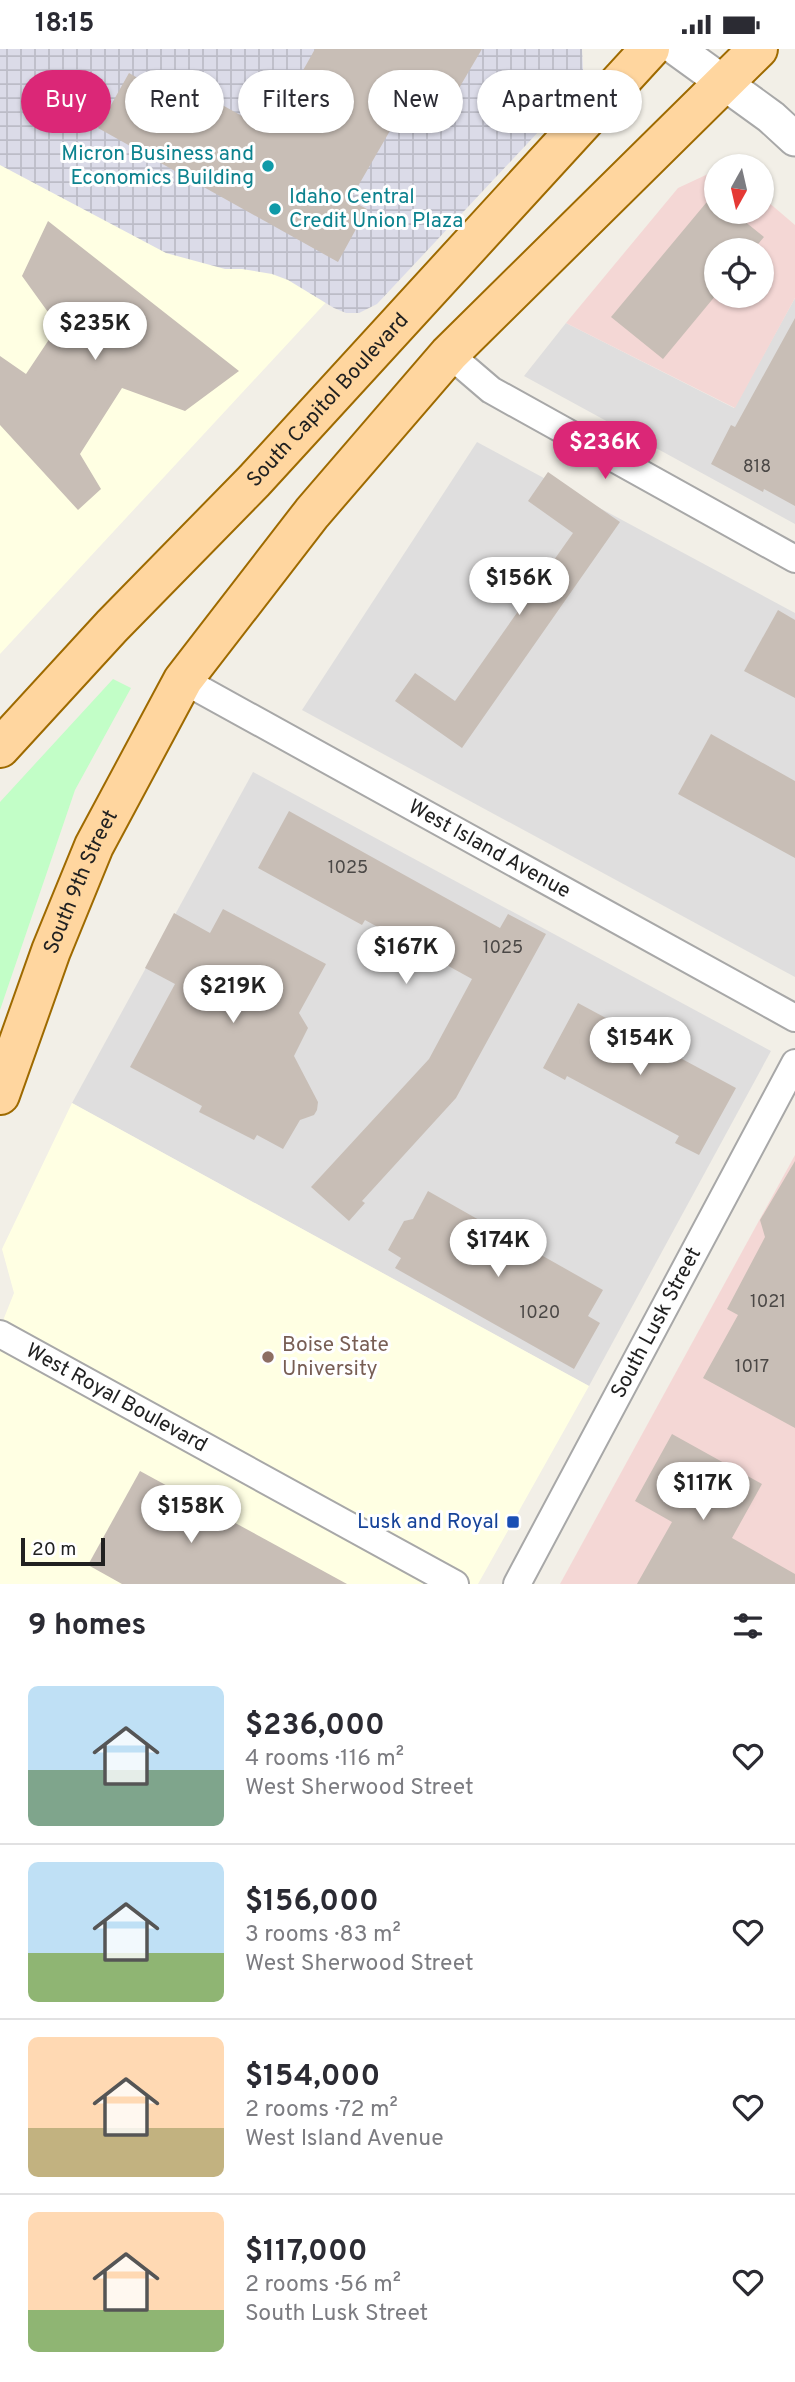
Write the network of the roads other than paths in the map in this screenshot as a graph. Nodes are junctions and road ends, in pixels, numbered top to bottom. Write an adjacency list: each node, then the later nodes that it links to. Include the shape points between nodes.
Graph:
1 (650, 49): 8 (main road, South Capitol Boulevard, via 254,481)
2 (758, 49): 3 (main road)
3 (707, 63): 4 (street); 5 (main road)
4 (795, 139)
5 (449, 355): 6 (street, via 491,390); 7 (main road, via 312,513)
6 (795, 559)
7 (183, 680): 9 (street, West Island Avenue); 11 (main road, South 9th Street, via 94,846)
8 (0, 748)
9 (795, 1018)
10 (795, 1063): 14 (street, South Lusk Street)
11 (0, 1095)
12 (0, 1334): 13 (street, West Royal Boulevard)
13 (455, 1584)
14 (517, 1584)

